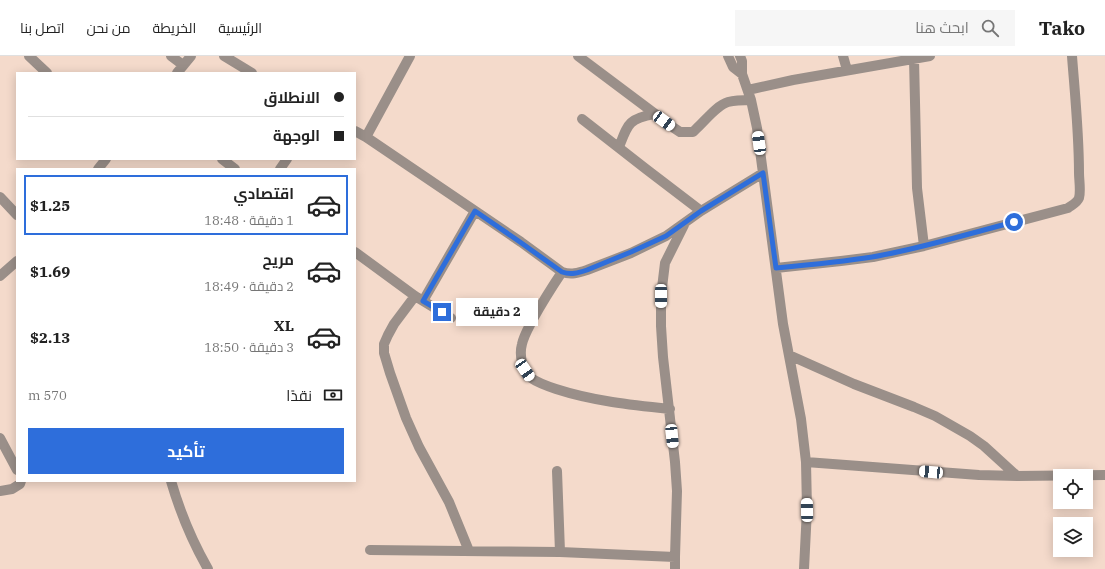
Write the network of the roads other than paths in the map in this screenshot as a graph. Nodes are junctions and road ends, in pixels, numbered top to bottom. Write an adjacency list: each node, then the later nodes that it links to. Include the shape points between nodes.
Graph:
1 (29, 56): 15 (street)
2 (171, 56): 13 (street)
3 (191, 56): 13 (street)
4 (224, 56): 16 (street)
5 (410, 56): 23 (street)
6 (578, 56): 20 (street)
7 (728, 56): 17 (street, via 733,66)
8 (740, 56): 17 (street)
9 (843, 56): 14 (street)
10 (930, 56): 12 (street)
11 (1072, 56): 35 (street, via 1079,166 1077,201 1068,208)
12 (914, 59): 14 (street); 35 (street, via 917,188)
13 (180, 69)
14 (847, 70): 18 (street)
15 (46, 72)
16 (250, 72)
17 (742, 74): 18 (street)
18 (748, 90): 19 (street)
19 (751, 100): 20 (street, via 724,103 693,132 680,132); 29 (street)
20 (654, 114): 24 (street, via 633,120)
21 (582, 119): 24 (street)
22 (356, 132): 23 (street)
23 (366, 137): 31 (street)
24 (618, 148): 32 (street)
25 (105, 160): 27 (street)
26 (223, 160): 28 (street)
27 (99, 168)
28 (234, 168)
29 (763, 173): 32 (street); 38 (street)
30 (0, 197): 33 (street)
31 (475, 211): 39 (street); 41 (street)
32 (701, 211): 34 (street)
33 (16, 214)
34 (684, 223): 39 (street, via 658,241 613,260 578,273); 44 (street, via 665,263 661,296 663,357)
35 (924, 246): 38 (street, via 873,257)
36 (356, 253): 41 (street)
37 (16, 262): 40 (street)
38 (776, 268): 43 (street)
39 (562, 272): 44 (street, via 537,312 522,344 521,360 529,376 548,386 598,400)
40 (0, 276)
41 (419, 299): 42 (street); 55 (street, via 394,324 384,344 384,353 406,418 419,448 449,502)
42 (452, 318)
43 (789, 355): 46 (street); 50 (street, via 935,416 984,446)
44 (670, 409): 57 (street, via 677,491)
45 (0, 438): 47 (street)
46 (806, 462): 50 (street); 60 (street)
47 (16, 468)
48 (557, 471): 56 (street)
49 (1105, 475): 50 (street)
50 (1016, 476)
51 (21, 482): 53 (street, via 12,489)
52 (170, 482): 58 (street, via 188,531)
53 (0, 491)
54 (370, 550): 55 (street)
55 (469, 551): 56 (street)
56 (560, 552): 57 (street)
57 (675, 557): 59 (street)
58 (208, 569)
59 (675, 569)
60 (804, 569)

